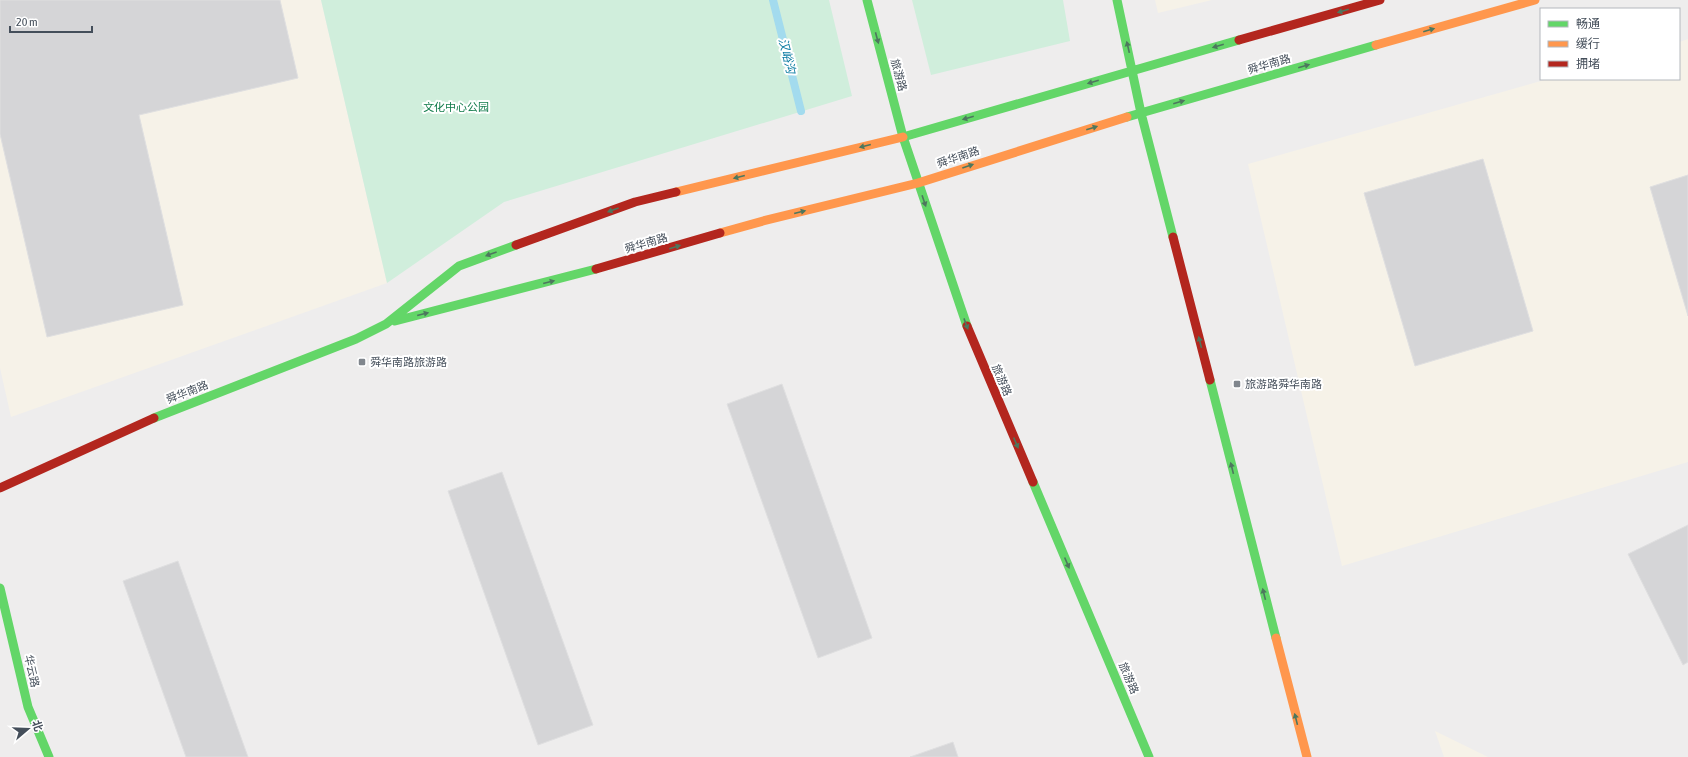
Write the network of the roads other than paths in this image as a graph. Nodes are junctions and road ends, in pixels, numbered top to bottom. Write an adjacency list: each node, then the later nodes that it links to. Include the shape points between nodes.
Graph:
1 (867, 0): 7 (main road, 旅游路, one-way to 7)
2 (1117, 0): 5 (main road, one-way to 2)
3 (1380, 0): 5 (main road, 舜华南路, one-way to 5)
4 (1535, 0): 6 (main road, 舜华南路, one-way to 4)
5 (1133, 71): 6 (main road); 7 (main road, 舜华南路, one-way to 7)
6 (1141, 113): 8 (main road, 舜华南路, one-way to 6); 14 (main road, one-way to 6)
7 (903, 137): 8 (main road, 旅游路); 9 (main road, 舜华南路, one-way to 9, via 628,205 460,266)
8 (918, 183): 9 (main road, 舜华南路, one-way to 8, via 556,280 763,221); 13 (main road, 旅游路, one-way to 13, via 967,327)
9 (386, 324): 10 (main road, 舜华南路, via 146,421)
10 (0, 488)
11 (0, 588): 12 (main road, 华云路, via 28,707)
12 (49, 757)
13 (1149, 757)
14 (1307, 757)

